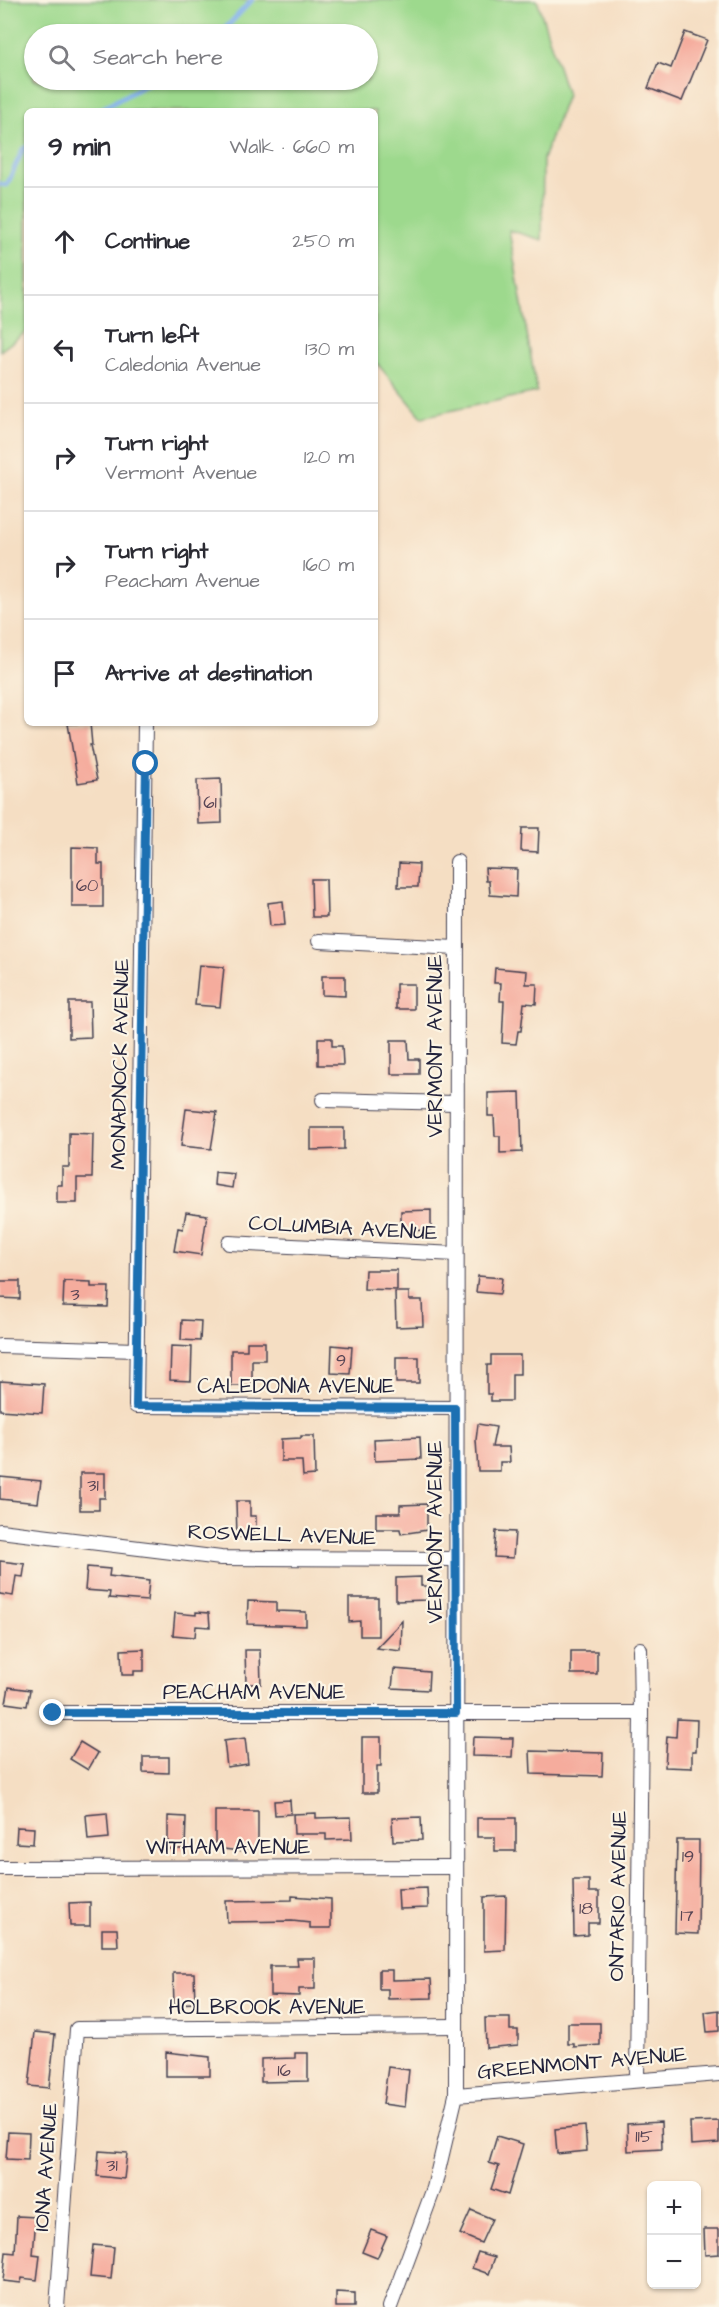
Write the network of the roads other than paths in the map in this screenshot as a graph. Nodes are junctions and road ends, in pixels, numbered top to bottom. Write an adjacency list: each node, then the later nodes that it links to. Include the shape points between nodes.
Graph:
1 (145, 726): 10 (street, MONADNOCK AVENUE)
2 (457, 862): 4 (street, VERMONT AVENUE)
3 (319, 941): 4 (street)
4 (456, 948): 6 (street, VERMONT AVENUE)
5 (323, 1100): 6 (street)
6 (456, 1104): 8 (street, VERMONT AVENUE)
7 (229, 1243): 8 (street, COLUMBIA AVENUE)
8 (456, 1254): 12 (street, VERMONT AVENUE)
9 (0, 1346): 10 (street)
10 (137, 1350): 11 (street, MONADNOCK AVENUE)
11 (136, 1406): 12 (street, CALEDONIA AVENUE)
12 (455, 1408): 14 (street, VERMONT AVENUE)
13 (0, 1531): 14 (street, ROSWELL AVENUE, via 221,1558)
14 (456, 1559): 17 (street, VERMONT AVENUE)
15 (640, 1649): 18 (street, ONTARIO AVENUE)
16 (53, 1713): 17 (street, PEACHAM AVENUE)
17 (456, 1713): 18 (street); 19 (street, VERMONT AVENUE)
18 (641, 1713): 24 (street, ONTARIO AVENUE)
19 (456, 1867): 20 (street, WITHAM AVENUE); 21 (street, VERMONT AVENUE)
20 (0, 1868)
21 (456, 2026): 22 (street, HOLBROOK AVENUE); 25 (street, VERMONT AVENUE)
22 (77, 2029): 26 (street, IONA AVENUE)
23 (719, 2073): 24 (street, GREENMONT AVENUE)
24 (637, 2080): 25 (street, GREENMONT AVENUE)
25 (456, 2095): 27 (street, GREENMONT AVENUE, via 434,2188)
26 (57, 2307)
27 (390, 2307)

